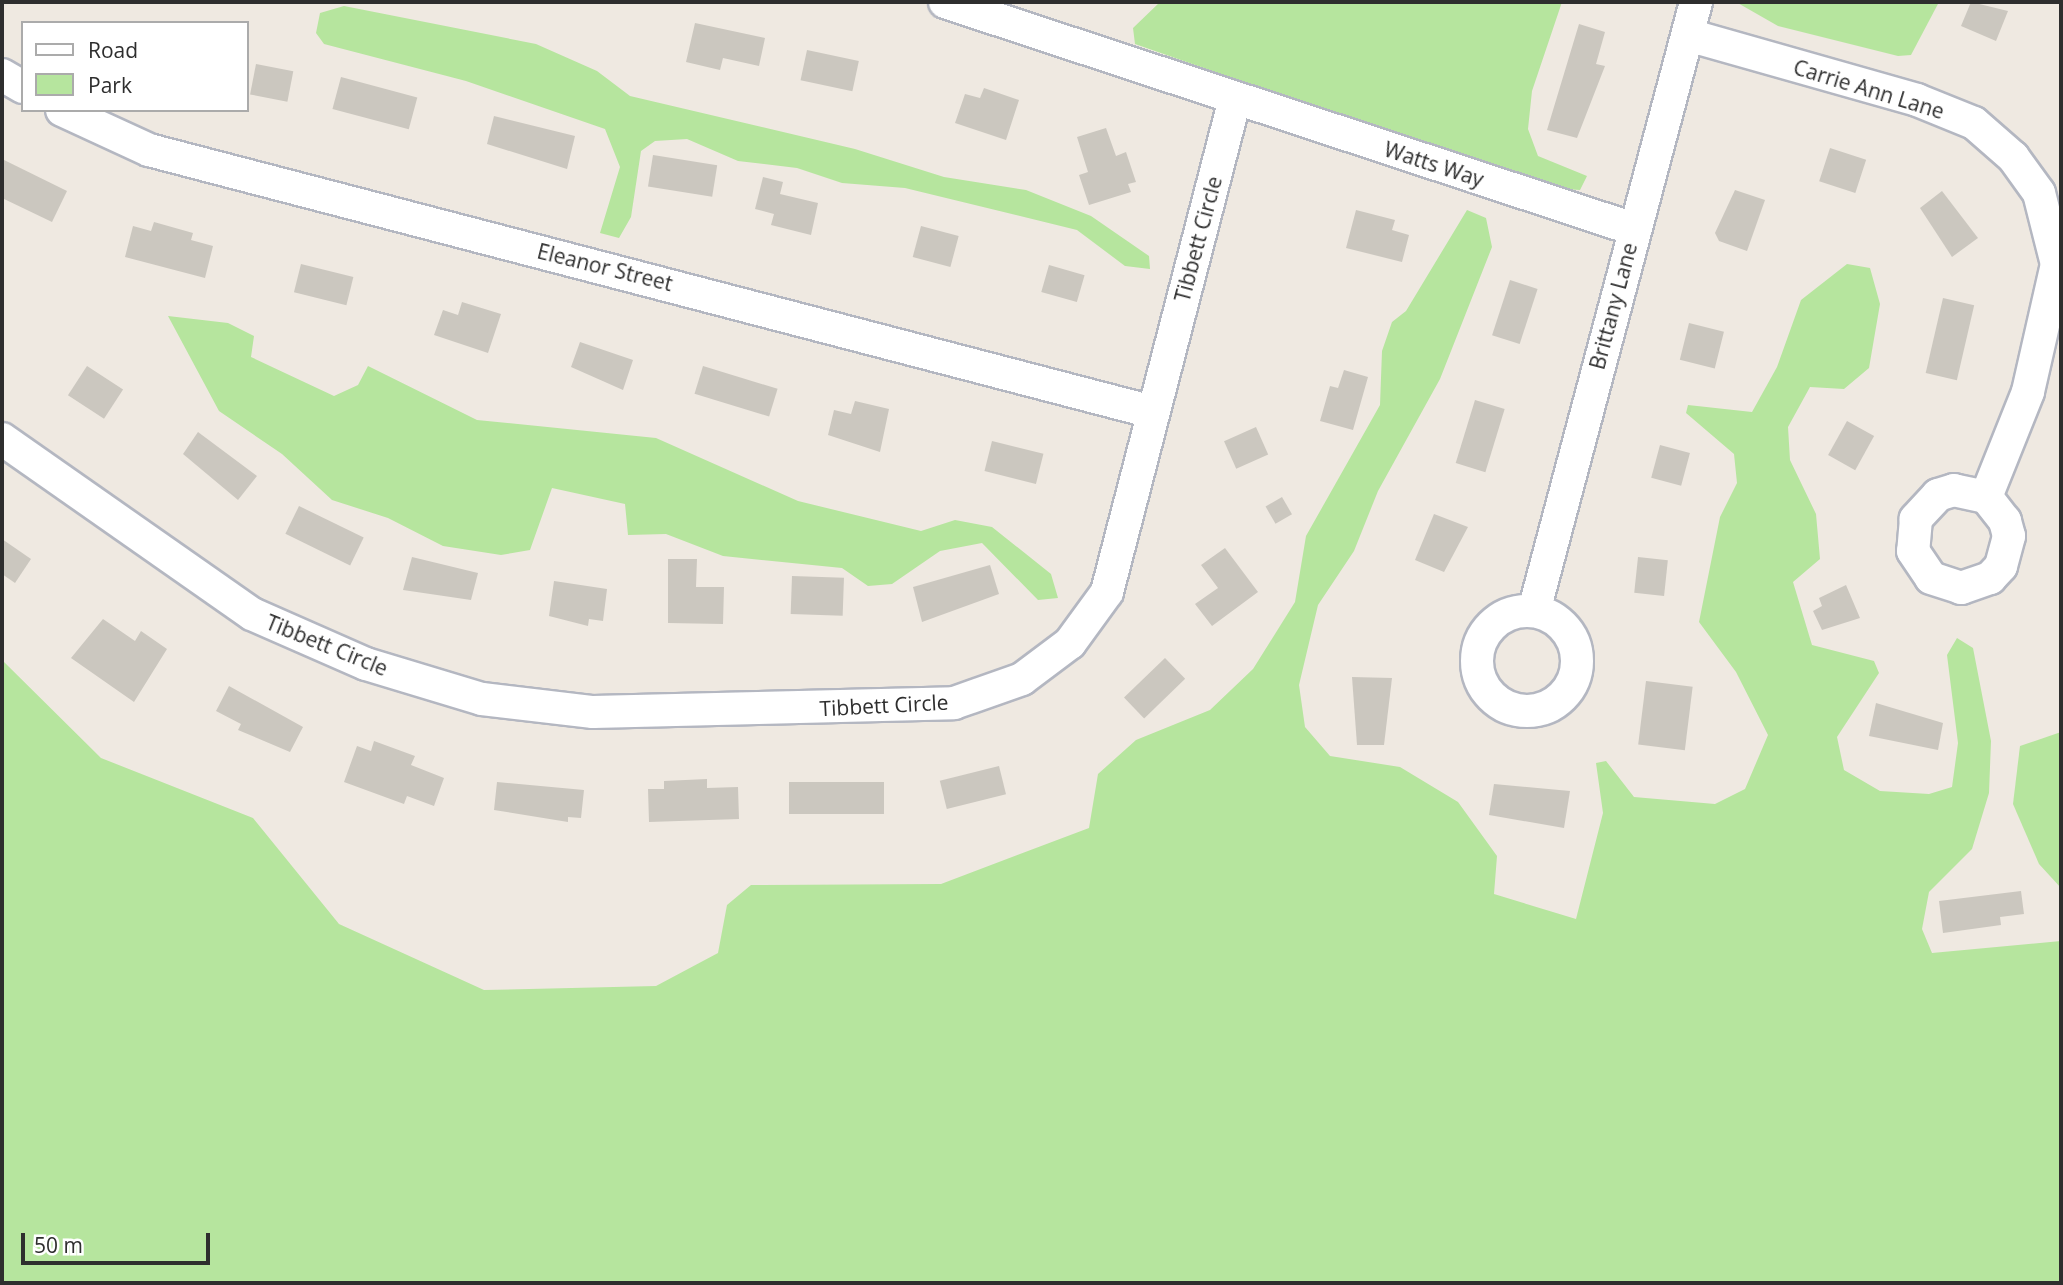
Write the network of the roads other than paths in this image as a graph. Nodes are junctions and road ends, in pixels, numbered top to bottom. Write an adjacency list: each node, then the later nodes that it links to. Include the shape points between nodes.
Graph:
1 (945, 2): 6 (street)
2 (1696, 2): 3 (street, Brittany Lane)
3 (1688, 35): 8 (street, Brittany Lane); 11 (street, Carrie Ann Lane, via 1917,100 1974,123 2013,157 2039,193 2057,264 2049,311 2028,392)
4 (2, 75): 5 (street)
5 (21, 86)
6 (1235, 99): 8 (street, Watts Way); 9 (street, Tibbett Circle)
7 (66, 112): 9 (street, Eleanor Street, via 149,150)
8 (1634, 229): 12 (street, Brittany Lane)
9 (1153, 412): 10 (street, Tibbett Circle, via 1107,592 1070,643 1022,679 954,703 846,708 593,712 482,699 366,664 252,614)
10 (2, 439)
11 (1986, 497)
12 (1534, 611)

